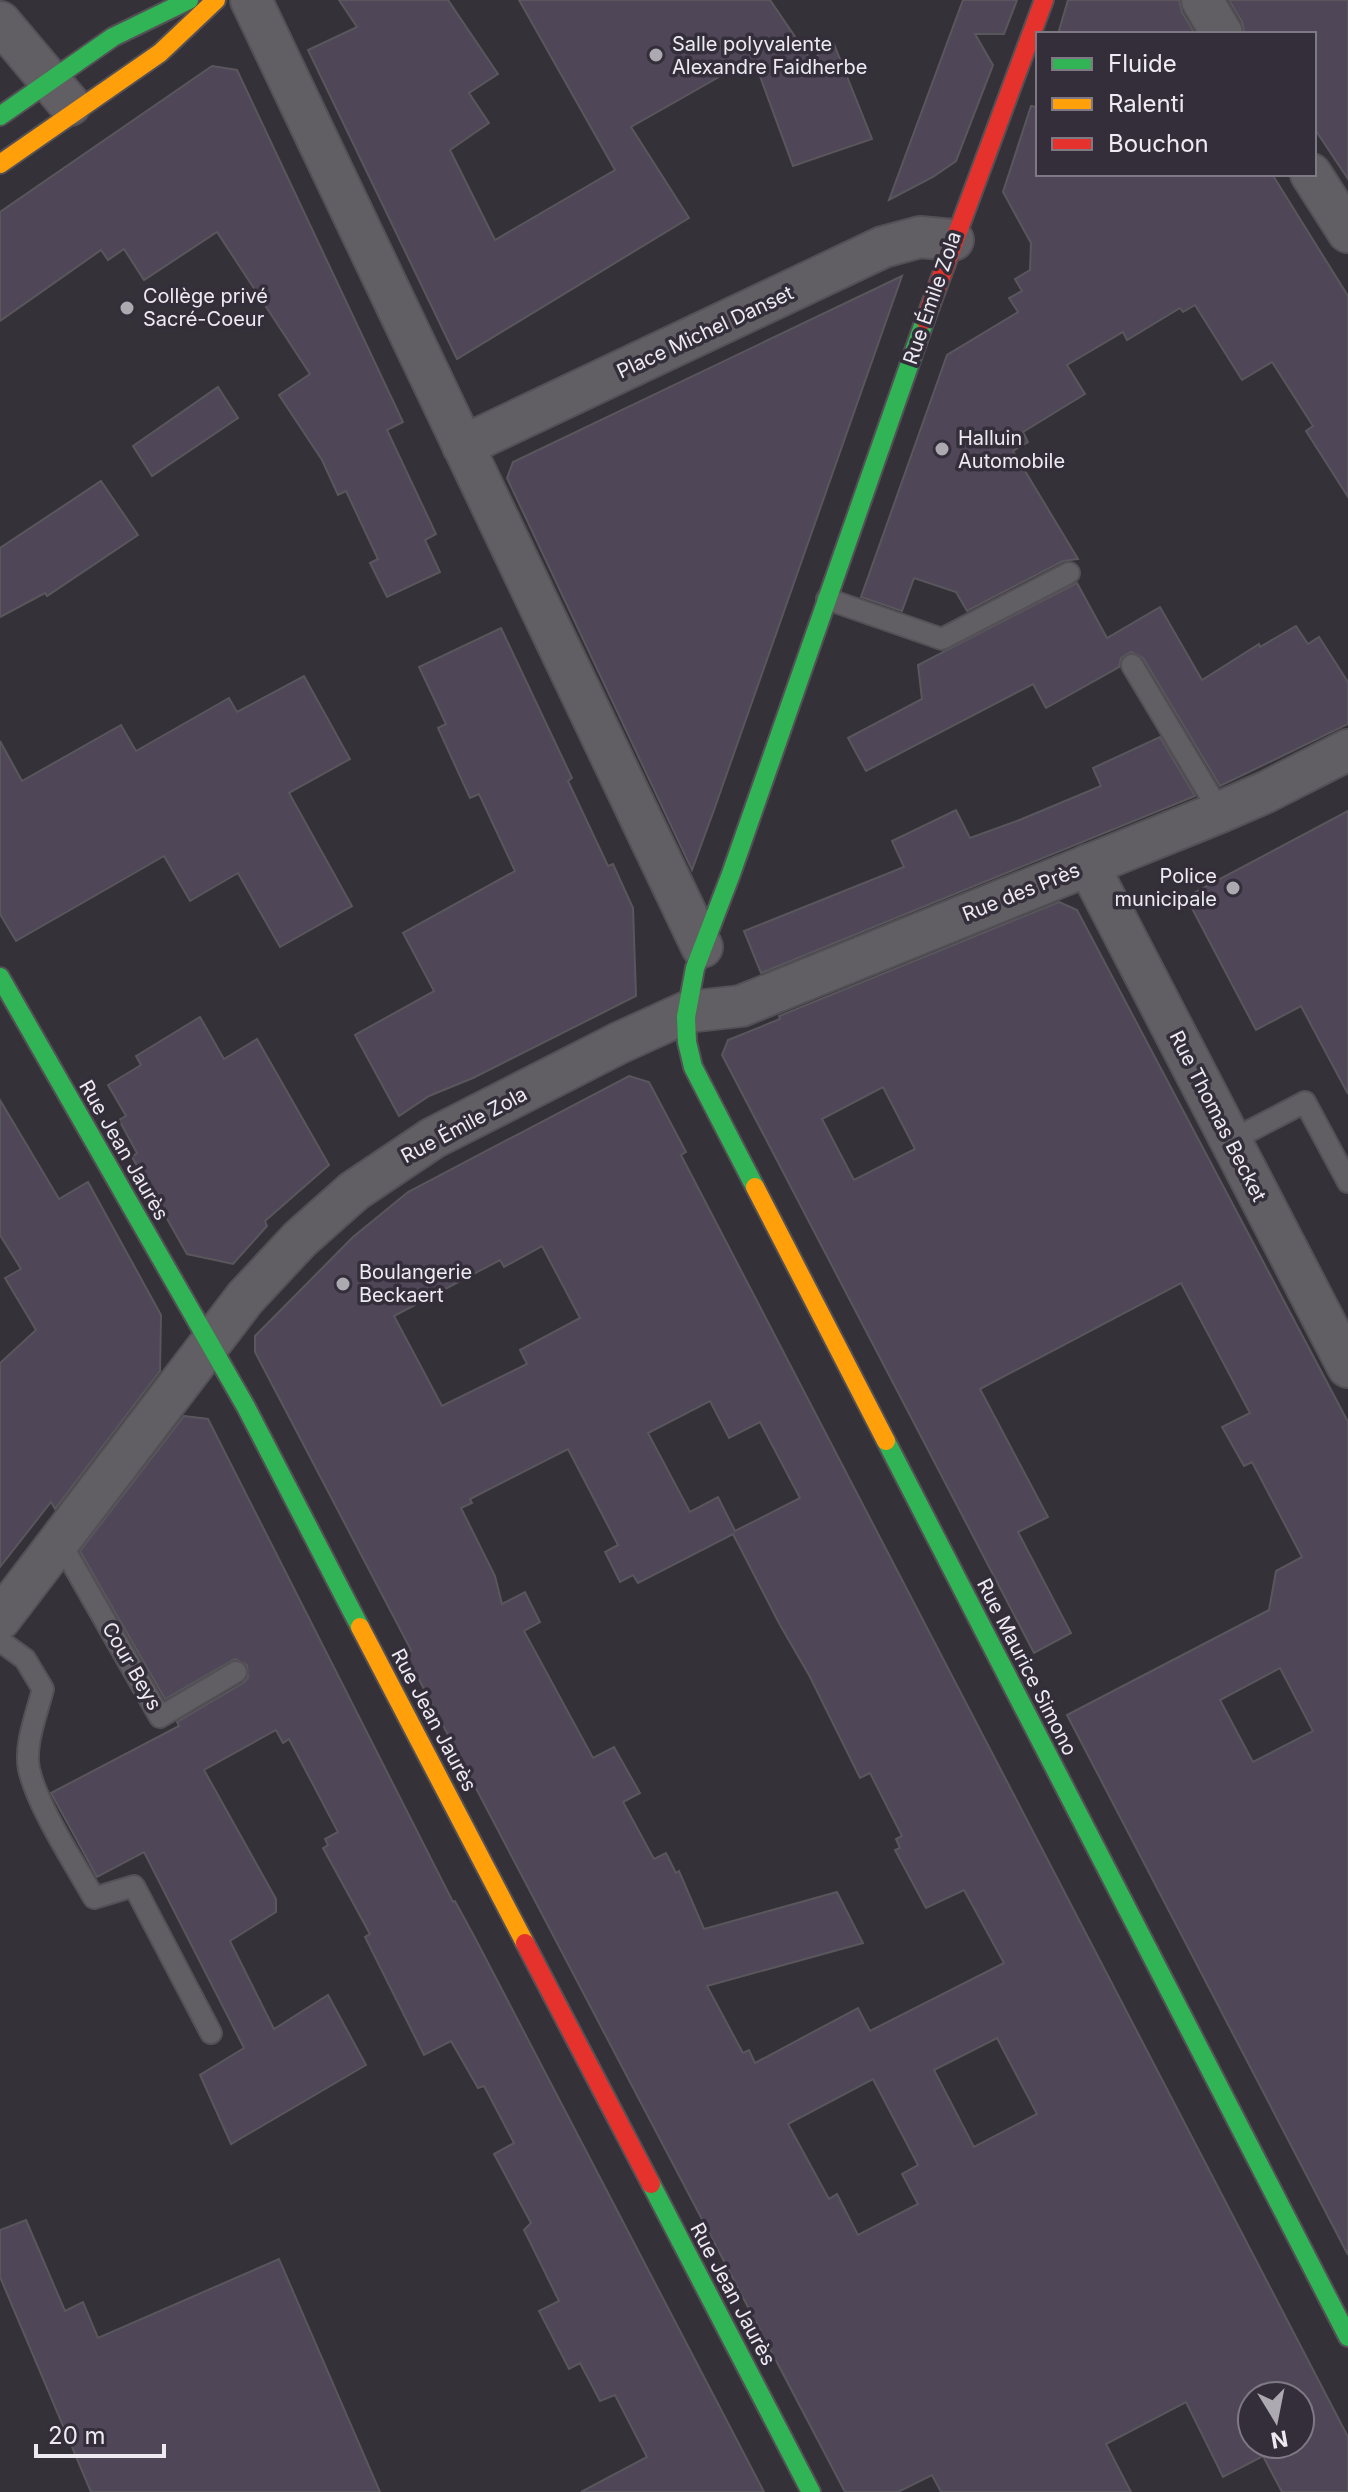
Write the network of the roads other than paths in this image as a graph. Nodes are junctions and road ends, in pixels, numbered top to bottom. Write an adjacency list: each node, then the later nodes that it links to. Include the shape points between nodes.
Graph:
1 (189, 0): 8 (street, via 113,37)
2 (216, 0): 9 (street, via 160,53)
3 (251, 0): 15 (street)
4 (1044, 0): 14 (street, Rue Émile Zola)
5 (1202, 0): 7 (street)
6 (0, 22): 8 (street)
7 (1221, 32)
8 (51, 81): 9 (street); 10 (street)
9 (76, 113): 11 (street)
10 (0, 116)
11 (0, 164)
12 (1312, 176): 13 (street)
13 (1348, 232)
14 (953, 240): 15 (street, Place Michel Danset, via 920,237 883,247); 17 (street, Rue Émile Zola)
15 (463, 446): 22 (street)
16 (1069, 573): 17 (lane, via 942,639)
17 (827, 599): 22 (street, Rue Émile Zola)
18 (1132, 665): 20 (lane)
19 (1348, 750): 20 (street, Rue des Près)
20 (1220, 812): 21 (street, Rue des Près)
21 (1088, 865): 24 (street, Rue des Près, via 741,1006); 25 (street, Rue Thomas Becket)
22 (702, 947): 24 (street, Rue Émile Zola)
23 (0, 977): 27 (street, Rue Jean Jaurès)
24 (687, 1012): 27 (street, Rue Émile Zola, via 433,1138 381,1171 300,1239); 34 (street, Rue Maurice Simono, via 693,1067)
25 (1230, 1141): 26 (lane, via 1305,1102); 28 (street, Rue Thomas Becket)
26 (1348, 1182)
27 (209, 1344): 29 (street, Rue Émile Zola); 35 (street, Rue Jean Jaurès)
28 (1348, 1367)
29 (59, 1540): 30 (street, Rue Émile Zola); 32 (lane, Cour Beys, via 160,1717)
30 (0, 1619)
31 (0, 1641): 33 (lane, via 25,1659 43,1689 28,1767 40,1799 94,1898 134,1886)
32 (236, 1672)
33 (211, 2033)
34 (1348, 2337)
35 (811, 2492)

